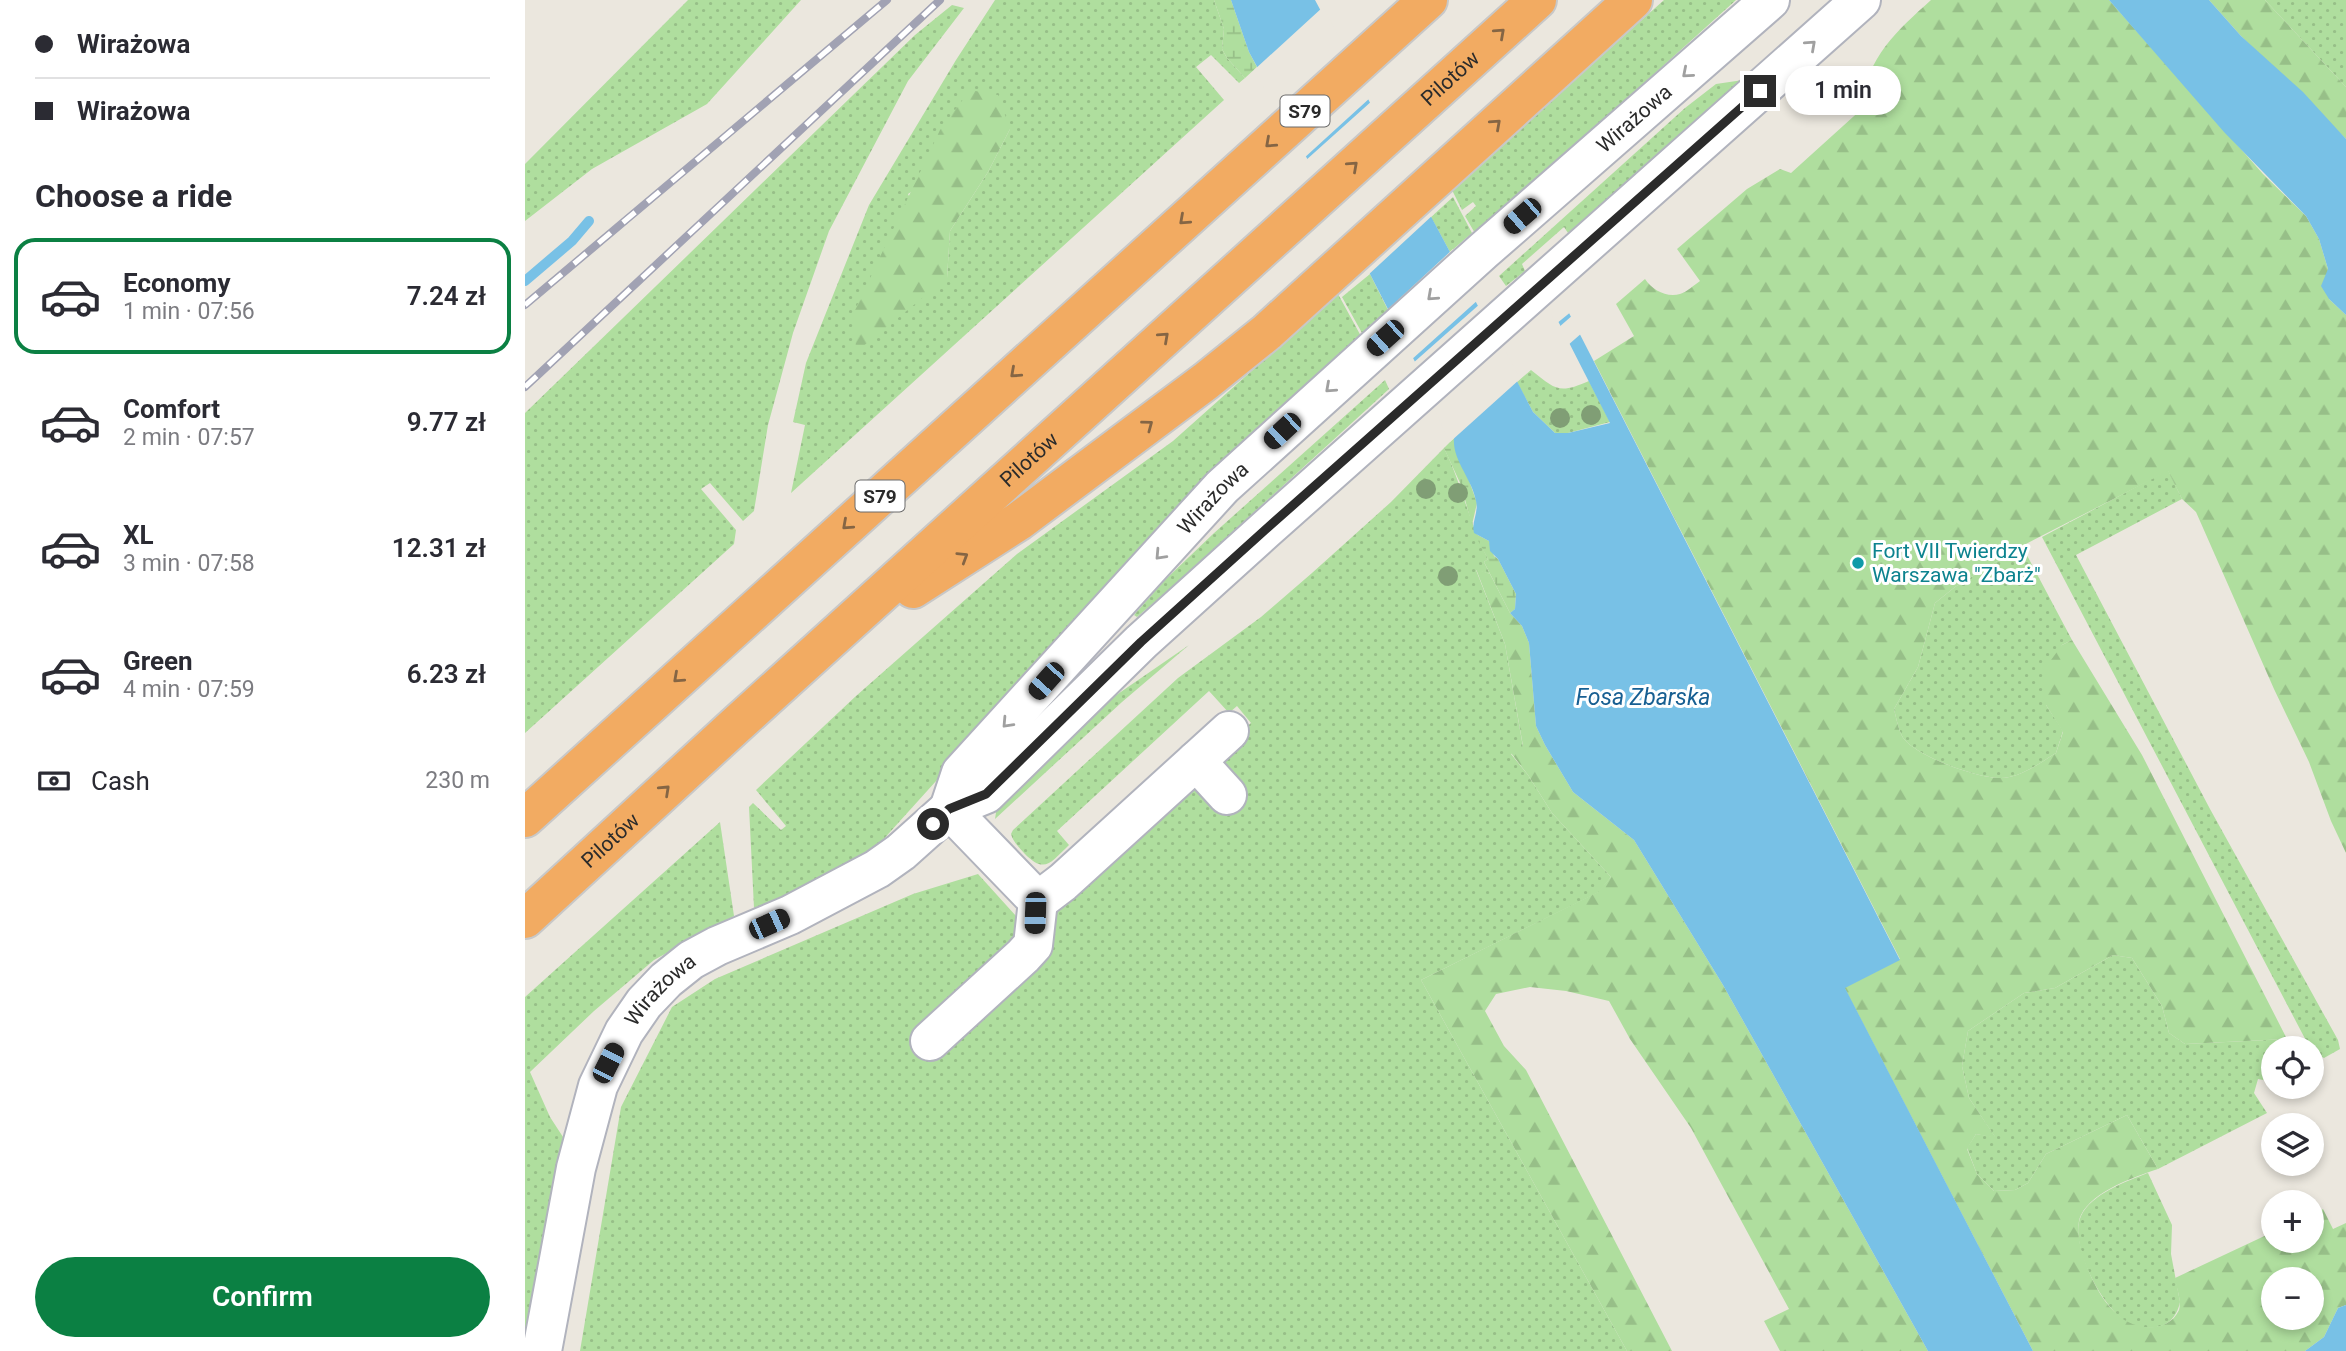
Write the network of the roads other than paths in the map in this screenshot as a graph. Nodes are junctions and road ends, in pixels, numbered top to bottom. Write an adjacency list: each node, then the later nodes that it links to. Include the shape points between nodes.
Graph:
1 (1401, 0): 7 (highway)
2 (1428, 0): 7 (highway, S79)
3 (1537, 0): 8 (highway, Pilotów, one-way to 3)
4 (1633, 0): 8 (highway, one-way to 4, via 1019,521 1206,381 1267,332)
5 (1770, 0): 12 (street, Wirażowa, one-way to 12, via 1270,442 1196,515 961,773)
6 (1861, 0): 12 (street, Wirażowa, one-way to 6, via 986,794 1141,642)
7 (1375, 48): 13 (highway, S79, one-way to 13)
8 (823, 646): 15 (highway, Pilotów, one-way to 8)
9 (1229, 731): 10 (street)
10 (1196, 761): 11 (street); 14 (street)
11 (1227, 795)
12 (949, 809): 14 (street); 17 (street, Wirażowa, via 877,869 691,960 644,1003 598,1086 576,1168)
13 (525, 817)
14 (1038, 901): 16 (street, via 1033,944)
15 (525, 919)
16 (930, 1041)
17 (542, 1351)

